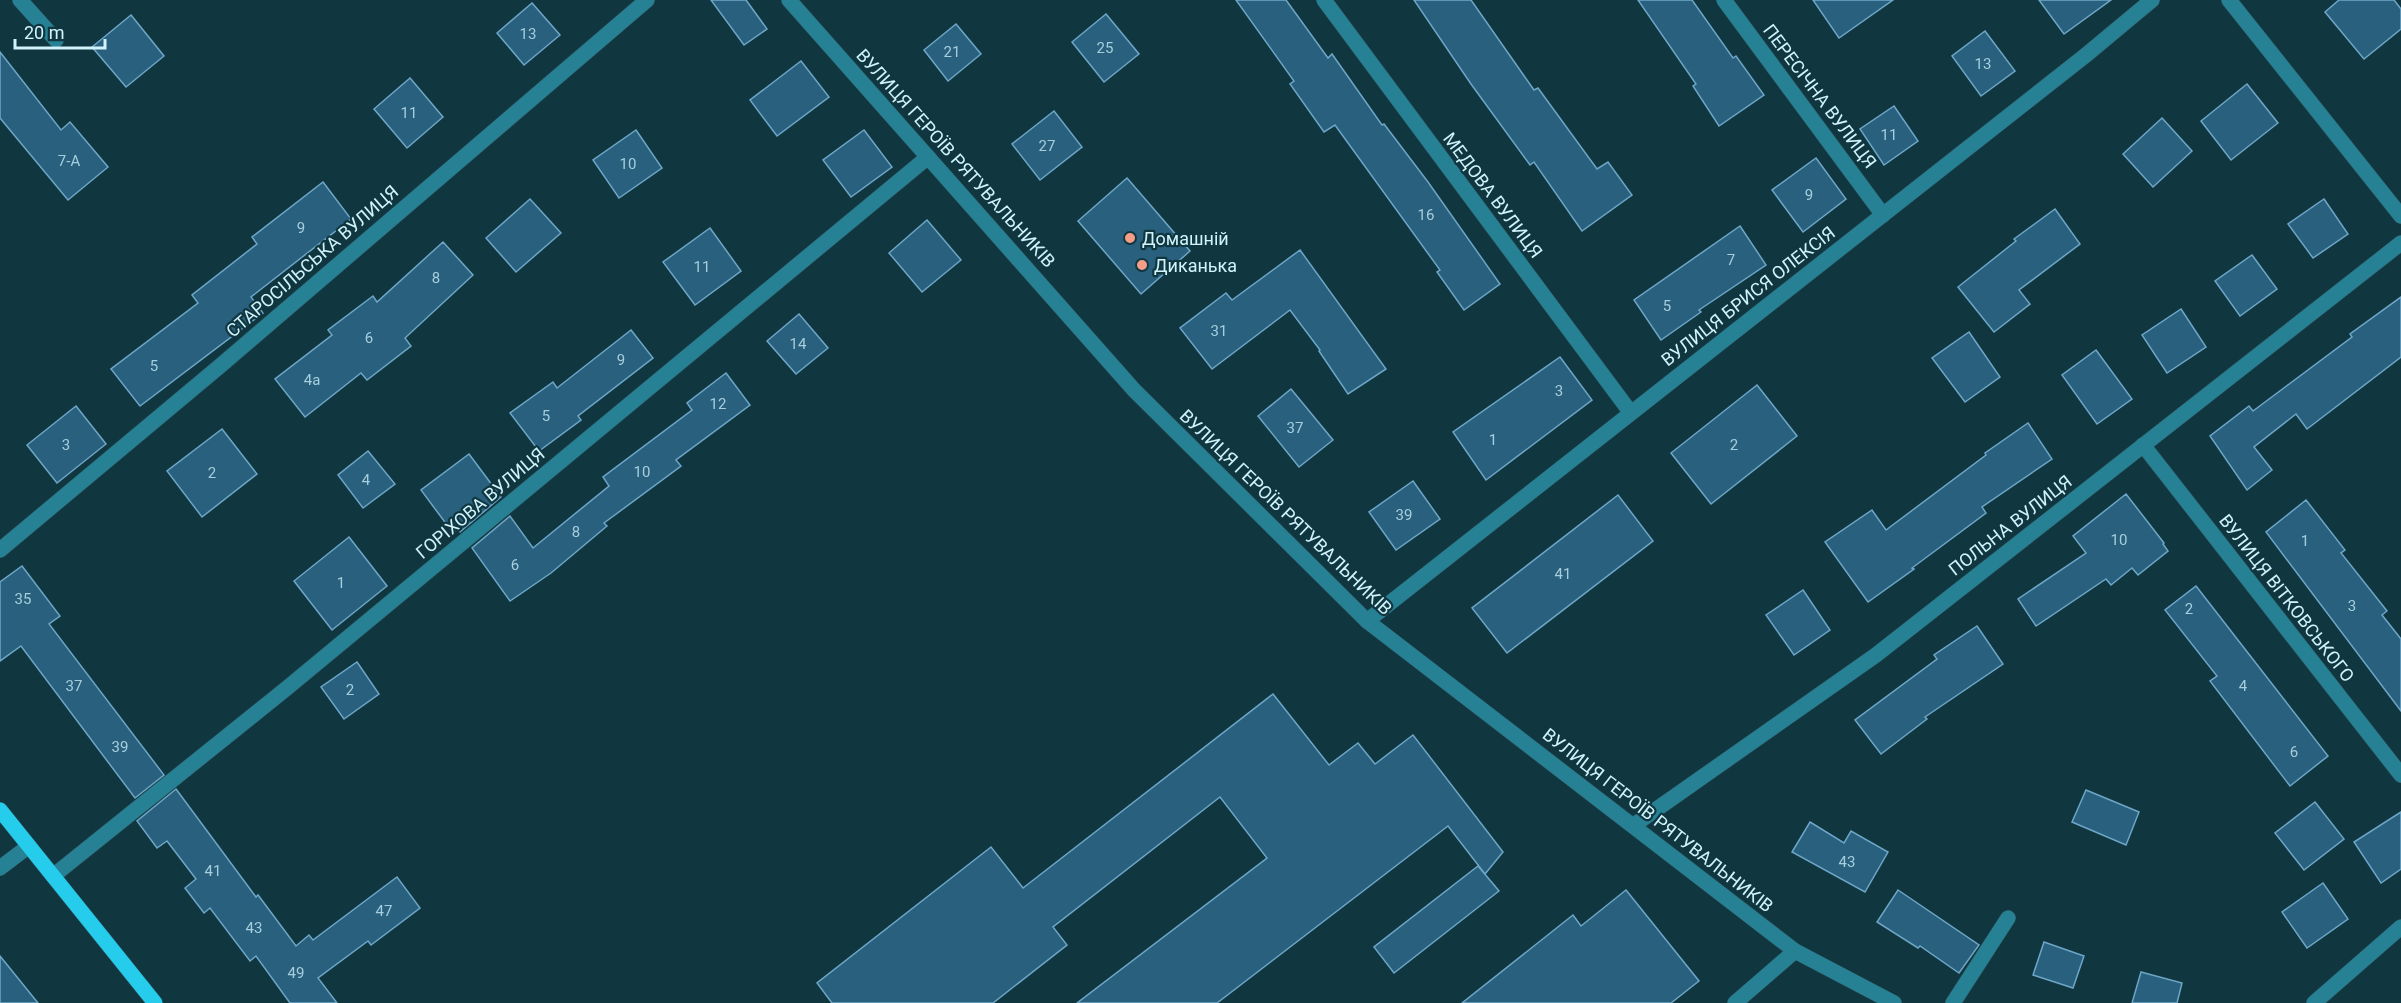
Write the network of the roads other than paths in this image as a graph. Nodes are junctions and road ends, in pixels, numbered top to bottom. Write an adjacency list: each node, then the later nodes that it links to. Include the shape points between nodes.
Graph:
1 (20, 0): 8 (street)
2 (647, 0): 15 (street, СТАРОСІЛЬСЬКА ВУЛИЦЯ)
3 (789, 0): 9 (street, ВУЛИЦЯ ГЕРОЇВ РЯТУВАЛЬНИКІВ)
4 (1324, 0): 13 (street, МЕДОВА ВУЛИЦЯ)
5 (1724, 0): 10 (street, ПЕРЕСІЧНА ВУЛИЦЯ)
6 (2152, 0): 10 (street, ВУЛИЦЯ БРИСЯ ОЛЕКСІЯ)
7 (2229, 0): 11 (street)
8 (56, 40)
9 (928, 157): 16 (street, ВУЛИЦЯ ГЕРОЇВ РЯТУВАЛЬНИКІВ, via 1134,390); 22 (street, ГОРІХОВА ВУЛИЦЯ, via 306,673)
10 (1883, 215): 13 (street, ВУЛИЦЯ БРИСЯ ОЛЕКСІЯ)
11 (2401, 216)
12 (2401, 243): 14 (street, ПОЛЬНА ВУЛИЦЯ)
13 (1631, 413): 16 (street, ВУЛИЦЯ БРИСЯ ОЛЕКСІЯ)
14 (2143, 445): 17 (street, ВУЛИЦЯ ВІТКОВСЬКОГО); 19 (street, ПОЛЬНА ВУЛИЦЯ, via 1876,655)
15 (0, 550)
16 (1367, 621): 19 (street, ВУЛИЦЯ ГЕРОЇВ РЯТУВАЛЬНИКІВ)
17 (2401, 775)
18 (0, 810): 20 (main road)
19 (1634, 825): 25 (street, ВУЛИЦЯ ГЕРОЇВ РЯТУВАЛЬНИКІВ)
20 (29, 846): 21 (street); 22 (main road)
21 (0, 868)
22 (53, 876): 26 (main road)
23 (2008, 918): 29 (street)
24 (2401, 927): 30 (street)
25 (1795, 951): 27 (street); 28 (street, ВУЛИЦЯ ГЕРОЇВ РЯТУВАЛЬНИКІВ)
26 (155, 1003)
27 (1735, 1003)
28 (1894, 1003)
29 (1953, 1003)
30 (2314, 1003)

